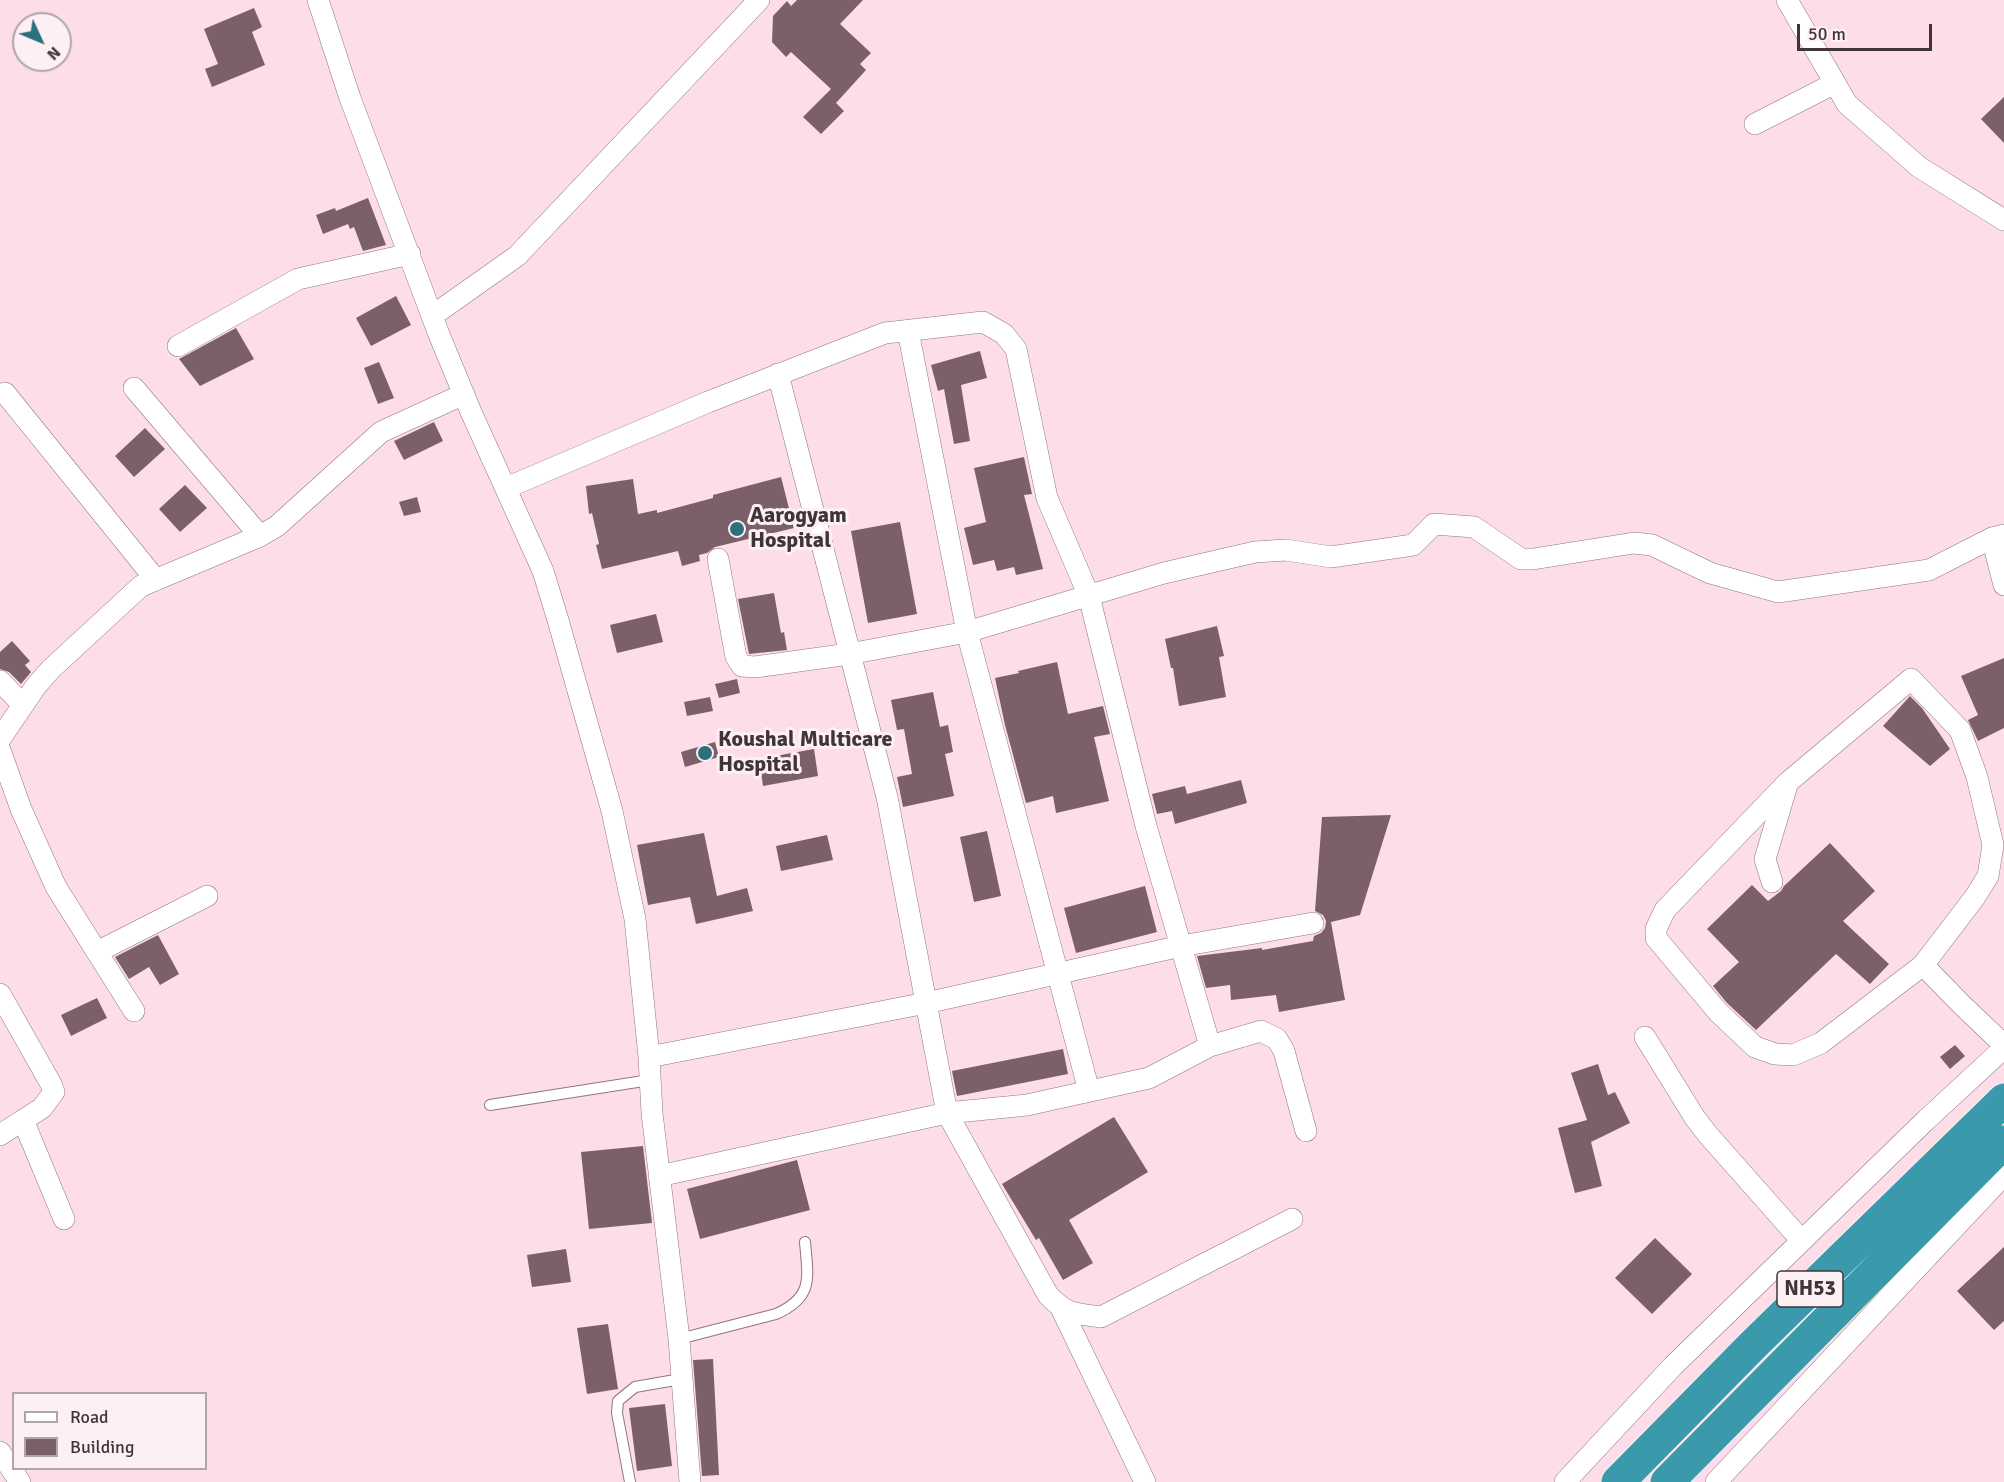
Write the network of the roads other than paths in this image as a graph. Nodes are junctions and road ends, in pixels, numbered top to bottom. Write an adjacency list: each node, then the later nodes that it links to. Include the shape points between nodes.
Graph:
1 (318, 0): 7 (street, via 350,98)
2 (759, 0): 8 (street, via 517,256)
3 (1787, 0): 4 (street)
4 (1835, 83): 5 (street); 6 (street, via 1847,104 1919,167)
5 (1755, 124)
6 (2004, 220)
7 (410, 254): 8 (street); 10 (street, via 298,279)
8 (432, 316): 14 (street)
9 (908, 331): 11 (street, via 885,333); 21 (street, via 983,322 1004,334 1016,349 1047,498); 22 (street)
10 (178, 346)
11 (778, 374): 15 (street); 23 (street)
12 (134, 388): 16 (street)
13 (5, 393): 19 (street)
14 (464, 394): 15 (street); 16 (street, via 381,432 277,526)
15 (506, 488): 42 (street, via 543,571 612,811 635,919)
16 (260, 536): 19 (street)
17 (1998, 537): 20 (street); 21 (street, via 1929,570 1778,592 1710,573 1652,545 1634,543 1521,559 1474,527 1434,524 1413,545 1331,557 1286,550 1255,552 1164,573)
18 (718, 559): 23 (street, via 736,657 742,666)
19 (156, 579): 25 (street, via 141,586 51,669)
20 (2004, 585)
21 (1089, 596): 22 (street); 32 (street)
22 (967, 632): 23 (street); 35 (street)
23 (849, 654): 37 (street, via 887,797)
24 (0, 681): 25 (street)
25 (22, 705): 26 (street)
26 (0, 739)
27 (0, 750): 33 (street, via 56,887)
28 (1787, 783): 29 (street, via 1765,860); 34 (street, via 1911,679 1960,730 1994,845 1988,876); 34 (street, via 1665,910 1656,938 1718,1012 1755,1047 1775,1054 1793,1055 1821,1043)
29 (1772, 882)
30 (207, 896): 33 (street)
31 (1313, 923): 32 (street)
32 (1180, 946): 35 (street); 40 (street)
33 (97, 952): 38 (street)
34 (1923, 965): 41 (street)
35 (1057, 973): 37 (street); 44 (street)
36 (0, 994): 48 (street, via 54,1092 42,1108)
37 (926, 1003): 42 (street); 47 (street)
38 (134, 1011)
39 (1645, 1037): 56 (street, via 1708,1136)
40 (1210, 1046): 44 (street, via 1149,1078); 49 (street, via 1261,1031 1277,1039)
41 (2004, 1047): 56 (street)
42 (649, 1057): 43 (street)
43 (650, 1080): 46 (lane); 53 (street)
44 (1089, 1091): 47 (street, via 1027,1105)
45 (2004, 1100): 68 (highway, NH53)
46 (490, 1105)
47 (947, 1113): 53 (street); 58 (street, via 1048,1294)
48 (23, 1120): 50 (street); 54 (street)
49 (1306, 1131)
50 (0, 1135)
51 (2004, 1142): 69 (highway, NH53)
52 (2004, 1175): 62 (street)
53 (659, 1176): 59 (street)
54 (64, 1219)
55 (1292, 1219): 58 (street, via 1101,1317)
56 (1802, 1241): 67 (street, via 1673,1366)
57 (806, 1242): 59 (lane, via 808,1281 790,1308)
58 (1061, 1308): 66 (street)
59 (679, 1339): 60 (street)
60 (681, 1379): 64 (lane, via 635,1387 618,1401); 65 (street)
61 (0, 1452): 63 (street)
62 (1735, 1474): 70 (street)
63 (20, 1482)
64 (630, 1482)
65 (690, 1482)
66 (1145, 1482)
67 (1565, 1482)
68 (1618, 1482)
69 (1667, 1482)
70 (1716, 1482)

